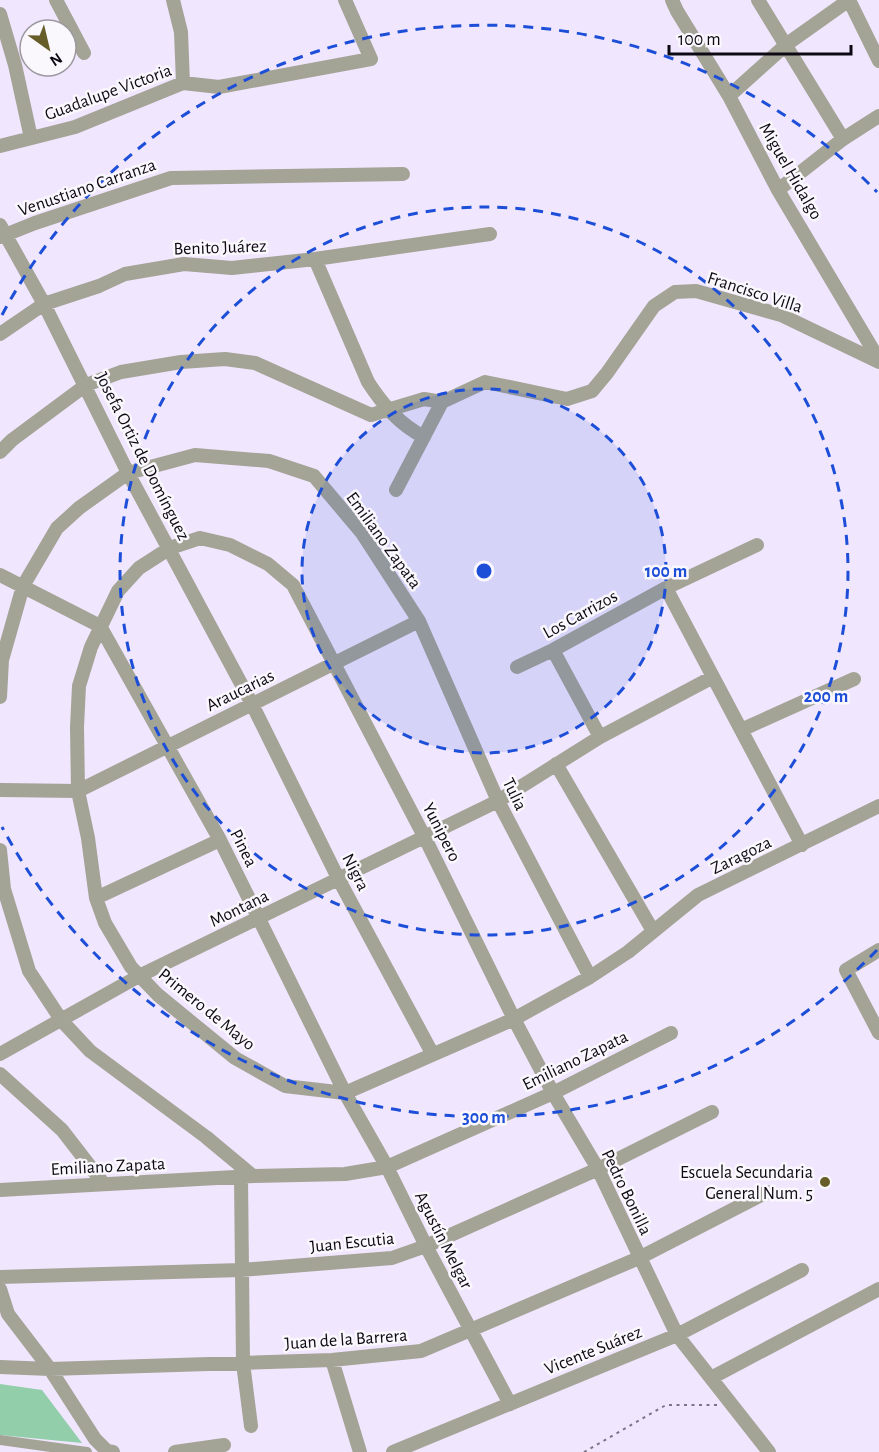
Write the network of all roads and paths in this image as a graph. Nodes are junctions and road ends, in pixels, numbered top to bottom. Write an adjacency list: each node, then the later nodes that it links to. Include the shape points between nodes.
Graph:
1 (56, 0): 9 (street)
2 (173, 0): 11 (street, via 181,32)
3 (345, 0): 11 (street, Guadalupe Victoria, via 371,59 219,87)
4 (672, 0): 12 (street, Miguel Hidalgo)
5 (758, 0): 8 (street)
6 (849, 0): 8 (street); 10 (street)
7 (0, 14): 14 (street)
8 (787, 44): 12 (street); 15 (street)
9 (84, 53)
10 (879, 61)
11 (183, 83): 14 (street, Guadalupe Victoria, via 75,128)
12 (729, 96): 18 (street, Miguel Hidalgo)
13 (879, 116): 15 (street)
14 (31, 138): 16 (street, Guadalupe Victoria)
15 (843, 140): 18 (street)
16 (0, 146)
17 (403, 174): 19 (street, Venustiano Carranza, via 171,178)
18 (778, 190): 24 (street, Miguel Hidalgo)
19 (2, 232): 22 (street, Josefa Ortiz de Domínguez)
20 (490, 234): 21 (street, Benito Juárez)
21 (315, 259): 22 (street, Benito Juárez, via 232,268 184,264 125,274); 27 (street, via 368,382)
22 (44, 304): 23 (street, Benito Juárez); 25 (street, Josefa Ortiz de Domínguez)
23 (0, 334)
24 (879, 361): 26 (street, Francisco Villa, via 781,315 696,291 675,292 654,306 592,391 567,399 485,382)
25 (86, 385): 27 (street, via 121,372 225,359 255,363 371,415); 29 (street); 30 (street, Josefa Ortiz de Domínguez)
26 (442, 402): 27 (street, via 424,399); 28 (street)
27 (389, 410): 28 (street)
28 (424, 437): 31 (street)
29 (0, 452)
30 (128, 473): 33 (street, Josefa Ortiz de Domínguez); 35 (street, Emiliano Zapata, via 57,528); 37 (street, Emiliano Zapata, via 195,455 268,461 314,476 362,533)
31 (396, 490)
32 (757, 545): 36 (street, Los Carrizos)
33 (170, 548): 38 (street, via 139,568 118,591); 40 (street, via 200,538 230,545 268,564 294,585); 45 (street, Josefa Ortiz de Domínguez)
34 (0, 575): 35 (street)
35 (22, 586): 38 (street); 44 (street, Emiliano Zapata, via 2,660)
36 (666, 588): 39 (street, Los Carrizos); 42 (street)
37 (419, 621): 40 (street, Araucarias); 52 (street, Tulia)
38 (100, 626): 48 (street, Pinea); 51 (street, via 79,686)
39 (553, 650): 41 (street, Los Carrizos); 47 (street)
40 (333, 664): 45 (street, Araucarias); 54 (street, Yunipero)
41 (518, 667)
42 (713, 677): 46 (street); 47 (street, Montana)
43 (854, 679): 46 (street)
44 (0, 697)
45 (252, 704): 48 (street, Araucarias); 58 (street, Nigra)
46 (741, 730): 56 (street)
47 (600, 737): 49 (street, Montana)
48 (169, 746): 51 (street, Araucarias); 55 (street, Pinea)
49 (556, 764): 52 (street, Montana); 61 (street)
50 (0, 790): 51 (street)
51 (78, 791): 59 (street, Primero de Mayo)
52 (498, 801): 54 (street, Montana); 64 (street, Tulia)
53 (879, 806): 56 (street, Zaragoza)
54 (425, 838): 58 (street, Montana); 65 (street, Yunipero)
55 (220, 840): 59 (street); 60 (street, Pinea)
56 (802, 845): 61 (street, Zaragoza, via 698,896)
57 (0, 850): 66 (street, via 4,889 29,971)
58 (339, 880): 60 (street, Montana); 69 (street, Nigra)
59 (96, 898): 63 (street, Primero de Mayo, via 105,923)
60 (259, 918): 63 (street, Montana); 72 (street, Pinea)
61 (653, 931): 64 (street, Zaragoza)
62 (879, 950): 68 (street, via 846,970)
63 (139, 976): 66 (street, Montana); 72 (street, Primero de Mayo, via 235,1058 285,1086)
64 (590, 977): 65 (street)
65 (514, 1018): 69 (street); 73 (street, Pedro Bonilla)
66 (62, 1021): 70 (street, Montana); 77 (street, via 90,1051 206,1137)
67 (671, 1033): 73 (street, Emiliano Zapata)
68 (879, 1033)
69 (432, 1053): 72 (street)
70 (0, 1054)
71 (0, 1074): 78 (street, via 62,1130)
72 (345, 1093): 75 (street, Agustín Melgar)
73 (553, 1093): 75 (street, Emiliano Zapata); 76 (street, Pedro Bonilla)
74 (712, 1112): 76 (street, Juan Escutia)
75 (387, 1167): 77 (street, Emiliano Zapata, via 345,1174); 81 (street, Agustín Melgar)
76 (598, 1169): 81 (street, Juan Escutia); 82 (street, Pedro Bonilla)
77 (247, 1176): 78 (street, Emiliano Zapata); 83 (street)
78 (104, 1184): 79 (street, Emiliano Zapata)
79 (0, 1190)
80 (767, 1192): 82 (street, Juan de la Barrera)
81 (426, 1246): 83 (street, Juan Escutia, via 392,1258); 88 (street, Agustín Melgar)
82 (639, 1258): 88 (street, Juan de la Barrera); 89 (street, Pedro Bonilla)
83 (241, 1270): 85 (street, Juan Escutia); 91 (street)
84 (802, 1270): 89 (street, Vicente Suárez)
85 (0, 1277)
86 (0, 1289): 93 (street, via 8,1314)
87 (879, 1289): 94 (street)
88 (471, 1329): 90 (street, Juan de la Barrera, via 421,1351); 95 (street, Agustín Melgar)
89 (677, 1335): 94 (street, Pedro Bonilla); 95 (street, Vicente Suárez)
90 (332, 1360): 91 (street, Juan de la Barrera); 102 (street)
91 (243, 1363): 93 (street, Juan de la Barrera); 97 (street)
92 (0, 1366): 93 (street, Juan de la Barrera)
93 (50, 1370): 100 (street, via 95,1439)
94 (711, 1378): 96 (street, Pedro Bonilla)
95 (510, 1404): 103 (street, Vicente Suárez)
96 (732, 1405): 104 (path, via 666,1405); 105 (street, Pedro Bonilla)
97 (251, 1426)
98 (0, 1440): 100 (street)
99 (224, 1445): 101 (street)
100 (98, 1450)
101 (175, 1452)
102 (360, 1452)
103 (393, 1452)
104 (584, 1452)
105 (769, 1452)

